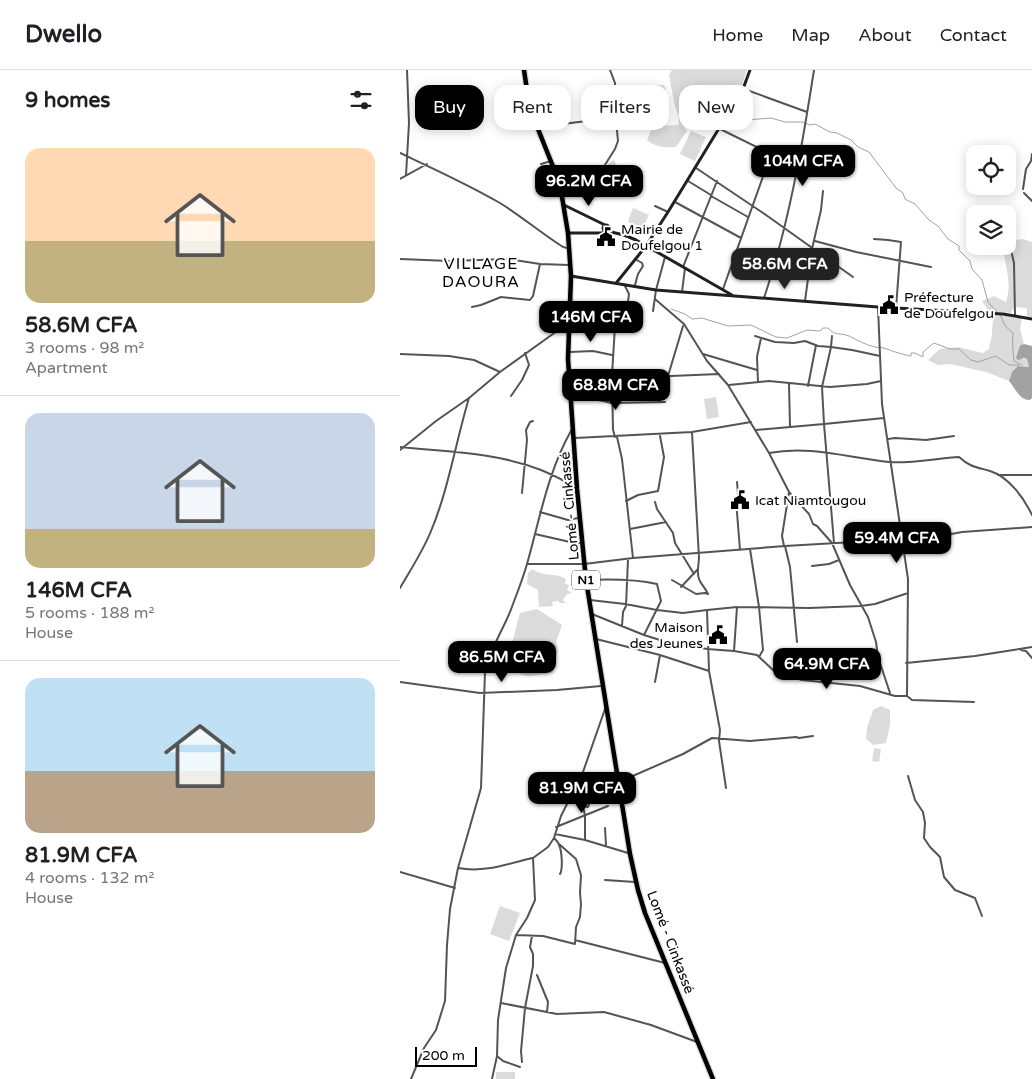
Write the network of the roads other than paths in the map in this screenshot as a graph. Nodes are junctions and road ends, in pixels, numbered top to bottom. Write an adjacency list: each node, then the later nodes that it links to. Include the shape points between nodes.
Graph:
1 (407, 70): 17 (street)
2 (524, 70): 6 (highway, Lomé - Cinkassé / N1)
3 (610, 70): 7 (street)
4 (750, 70): 8 (main road)
5 (814, 70): 10 (street)
6 (526, 85)
7 (615, 85)
8 (744, 85)
9 (753, 93): 10 (street)
10 (807, 112): 23 (street)
11 (538, 130): 18 (highway, Lomé - Cinkassé / N1)
12 (617, 130): 28 (street, via 618,141 603,168)
13 (717, 130): 22 (main road)
14 (722, 130): 19 (street, via 771,154)
15 (400, 153): 17 (street)
16 (1032, 154): 29 (street)
17 (407, 156): 20 (street); 24 (street)
18 (551, 161): 21 (street); 35 (highway, Lomé - Cinkassé / N1)
19 (768, 162): 23 (street); 36 (street)
20 (427, 164): 24 (street); 48 (street, via 501,204 554,242)
21 (541, 164)
22 (696, 168): 26 (main road); 27 (street)
23 (798, 168): 42 (street)
24 (406, 176): 25 (street)
25 (400, 179)
26 (688, 181): 32 (street); 34 (main road)
27 (717, 181): 32 (street); 36 (street)
28 (600, 184)
29 (1023, 189)
30 (823, 191): 46 (street)
31 (1024, 193): 33 (street)
32 (711, 196): 39 (street); 40 (street)
33 (1032, 201)
34 (675, 202): 38 (main road); 39 (street)
35 (564, 205): 41 (main road); 43 (highway, Lomé - Cinkassé / N1)
36 (752, 205): 40 (street); 42 (street)
37 (655, 206): 38 (street)
38 (668, 212): 47 (main road)
39 (702, 218): 44 (street); 57 (street)
40 (748, 218): 44 (street)
41 (607, 228): 43 (main road, via 603,233); 47 (main road)
42 (785, 228): 49 (street); 68 (street)
43 (568, 233): 48 (highway, Lomé - Cinkassé / N1)
44 (741, 238): 64 (street)
45 (874, 239): 54 (street, via 901,242)
46 (815, 241): 49 (street); 54 (street)
47 (646, 246): 51 (main road); 53 (main road)
48 (570, 248): 56 (highway, Lomé - Cinkassé / N1)
49 (812, 249): 60 (street); 70 (street)
50 (1012, 255): 75 (street)
51 (665, 257): 57 (main road); 65 (street)
52 (400, 259): 55 (street, via 508,259)
53 (635, 259): 61 (main road); 63 (street, via 643,266)
54 (900, 261): 58 (street); 73 (street)
55 (540, 264): 56 (street); 71 (street, via 530,300 501,297)
56 (571, 265): 59 (highway, Lomé - Cinkassé / N1)
57 (684, 267): 64 (main road); 66 (street)
58 (931, 267)
59 (571, 276): 61 (main road); 77 (highway, Lomé - Cinkassé / N1)
60 (853, 277)
61 (617, 282): 62 (main road)
62 (624, 284): 63 (main road); 79 (street, via 629,294 625,325)
63 (635, 285): 65 (main road)
64 (723, 289): 67 (main road)
65 (656, 290): 66 (main road); 69 (street)
66 (682, 292): 67 (main road)
67 (732, 295): 68 (main road)
68 (764, 298): 70 (main road)
69 (655, 299): 74 (street); 78 (street)
70 (805, 300): 72 (main road)
71 (472, 307)
72 (878, 307): 73 (main road); 90 (street)
73 (896, 308): 75 (main road)
74 (653, 311)
75 (1014, 315): 76 (main road)
76 (1032, 319)
77 (568, 324): 79 (street); 85 (highway, Lomé - Cinkassé / N1); 86 (street)
78 (684, 324): 88 (street); 94 (street)
79 (615, 327): 89 (street)
80 (755, 336): 82 (street)
81 (832, 336): 84 (street)
82 (761, 338): 83 (street, via 775,342 805,341); 91 (street)
83 (816, 345): 84 (street); 101 (street)
84 (831, 348): 90 (street); 102 (street)
85 (568, 352): 89 (street, via 593,351); 100 (highway, Lomé - Cinkassé / N1)
86 (525, 353): 92 (street); 104 (street, via 529,365)
87 (400, 354): 92 (street, via 474,360)
88 (703, 354): 91 (street); 93 (street)
89 (612, 355): 96 (street)
90 (880, 356): 95 (street)
91 (757, 370): 97 (street)
92 (500, 372): 105 (street)
93 (719, 374): 94 (street); 99 (street)
94 (668, 376): 96 (street, via 637,382)
95 (881, 381): 102 (street); 108 (street)
96 (613, 382): 100 (street); 107 (street)
97 (758, 382): 98 (street); 99 (street)
98 (789, 384): 101 (street); 113 (street)
99 (728, 385): 110 (street)
100 (570, 386): 103 (highway, Lomé - Cinkassé / N1)
101 (808, 386): 102 (street)
102 (822, 387): 111 (street)
103 (571, 394): 107 (street); 112 (highway, Lomé - Cinkassé / N1)
104 (511, 396)
105 (469, 398): 121 (street); 122 (street)
106 (665, 402): 107 (street)
107 (612, 403): 118 (street)
108 (884, 418): 111 (street); 120 (street)
109 (533, 421): 126 (street, via 527,426)
110 (751, 422): 114 (street); 115 (street)
111 (824, 424): 113 (street); 123 (street)
112 (573, 427): 119 (highway, Lomé - Cinkassé / N1); 127 (street)
113 (790, 427): 114 (street)
114 (756, 430): 124 (street)
115 (692, 432): 116 (street); 149 (street)
116 (660, 435): 118 (street); 134 (street, via 664,456 658,491)
117 (954, 436): 120 (street, via 926,440)
118 (616, 437): 119 (street); 134 (street, via 622,459)
119 (575, 438): 131 (highway, Lomé - Cinkassé / N1)
120 (888, 439): 125 (street)
121 (401, 448): 122 (street)
122 (454, 452): 126 (street); 163 (street, via 432,530)
123 (827, 452): 124 (street); 125 (street); 145 (street)
124 (769, 453): 132 (street)
125 (891, 462): 128 (street, via 959,457 968,465); 143 (street)
126 (524, 463): 127 (street); 133 (street)
127 (552, 474): 131 (street); 136 (street)
128 (998, 475): 129 (street); 137 (street, via 1021,494)
129 (1032, 475)
130 (737, 482): 148 (street)
131 (577, 489): 138 (highway, Lomé - Cinkassé / N1)
132 (789, 492): 145 (street, via 809,514 813,524); 146 (street, via 782,536)
133 (522, 493)
134 (626, 501): 141 (street)
135 (655, 502): 139 (street)
136 (540, 512): 138 (street, via 568,520); 142 (street)
137 (1032, 514)
138 (580, 518): 144 (highway, Lomé - Cinkassé / N1)
139 (666, 522): 141 (street); 150 (street)
140 (1032, 526): 143 (street)
141 (630, 529): 151 (street)
142 (535, 534): 144 (street); 154 (street)
143 (902, 539): 145 (street, via 877,543); 164 (street)
144 (582, 543): 155 (highway, Lomé - Cinkassé / N1)
145 (833, 543): 146 (street); 153 (street)
146 (784, 546): 147 (street); 170 (street, via 790,567)
147 (750, 549): 148 (street); 169 (street)
148 (740, 550): 149 (street)
149 (699, 554): 150 (street); 157 (street)
150 (682, 555): 151 (street); 158 (street)
151 (633, 558): 152 (street)
152 (628, 559): 155 (street); 161 (street)
153 (839, 560): 156 (street); 167 (street)
154 (526, 564): 155 (street); 190 (street, via 512,608 487,661)
155 (584, 564): 159 (highway, Lomé - Cinkassé / N1)
156 (812, 566)
157 (698, 569): 158 (street); 162 (street, via 697,579 708,594 696,594)
158 (694, 574): 162 (street)
159 (586, 580): 161 (street); 165 (highway, Lomé - Cinkassé / N1)
160 (672, 580): 162 (street)
161 (627, 581): 166 (street); 171 (street, via 657,584)
162 (681, 587)
163 (400, 588)
164 (908, 593): 167 (street); 185 (street)
165 (590, 600): 166 (street); 173 (highway, Lomé - Cinkassé / N1)
166 (625, 604): 171 (street); 174 (street)
167 (861, 606): 170 (street); 191 (street, via 868,617)
168 (737, 607): 169 (street); 172 (street); 181 (street)
169 (759, 607): 170 (street); 183 (street, via 763,650)
170 (794, 608): 177 (street)
171 (658, 610): 172 (street, via 684,613); 175 (street)
172 (707, 610): 179 (street)
173 (592, 614): 174 (street); 176 (highway, Lomé - Cinkassé / N1)
174 (622, 627): 175 (street)
175 (644, 635): 179 (street)
176 (596, 639): 182 (street); 189 (highway, Lomé - Cinkassé / N1)
177 (797, 642)
178 (1032, 647): 180 (street)
179 (707, 649): 181 (street); 186 (street)
180 (1021, 650): 184 (street); 185 (street)
181 (734, 651): 183 (street)
182 (660, 655): 186 (street); 188 (street)
183 (759, 657): 191 (street, via 774,671 802,680 860,686)
184 (1032, 658)
185 (906, 663): 192 (street)
186 (709, 670): 196 (street)
187 (400, 682): 190 (street)
188 (655, 682)
189 (604, 686): 190 (street); 194 (highway, Lomé - Cinkassé / N1)
190 (485, 692): 216 (street, via 481,788)
191 (890, 694): 192 (street)
192 (906, 696): 193 (street, via 912,700)
193 (974, 702)
194 (606, 705): 198 (highway, Lomé - Cinkassé / N1); 199 (street)
195 (813, 736): 196 (street, via 750,741)
196 (720, 738): 198 (street, via 710,738 683,754); 201 (street)
197 (908, 776): 222 (street, via 915,800 923,812 924,838 940,857 944,877 955,890 975,898)
198 (619, 782): 214 (highway, Lomé - Cinkassé / N1)
199 (577, 783): 200 (street); 202 (street)
200 (591, 787)
201 (726, 788)
202 (571, 797): 204 (street); 207 (street)
203 (593, 801): 204 (street, via 588,807)
204 (583, 806): 206 (street)
205 (608, 806): 206 (street)
206 (585, 816): 207 (street); 211 (street)
207 (556, 828): 209 (street)
208 (605, 828): 213 (street)
209 (555, 834): 210 (street); 211 (street)
210 (554, 838): 212 (street); 215 (street)
211 (584, 840): 213 (street)
212 (559, 844): 218 (street, via 563,869); 225 (street, via 576,859 581,875 582,904)
213 (606, 846): 214 (street)
214 (630, 854): 220 (highway, Lomé - Cinkassé / N1)
215 (533, 858): 216 (street, via 488,869); 223 (street, via 535,900)
216 (458, 868): 221 (street)
217 (400, 872): 221 (street)
218 (560, 874)
219 (605, 880): 220 (street)
220 (636, 882): 226 (highway, Lomé - Cinkassé / N1)
221 (455, 888): 235 (street, via 450,909 445,1001 436,1030 424,1048)
222 (982, 916)
223 (516, 934): 224 (street); 228 (street, via 504,976)
224 (532, 936): 225 (street, via 575,944); 229 (street, via 532,966)
225 (575, 940): 226 (street)
226 (667, 963): 231 (highway, Lomé - Cinkassé / N1)
227 (537, 975): 230 (street, via 548,1002)
228 (501, 1003): 229 (street); 232 (street)
229 (525, 1008): 230 (street); 233 (street)
230 (547, 1012): 231 (street, via 604,1012)
231 (698, 1042): 237 (highway, Lomé - Cinkassé / N1)
232 (497, 1056): 234 (street); 236 (street)
233 (522, 1062)
234 (520, 1067)
235 (411, 1079)
236 (492, 1079)
237 (712, 1079)

